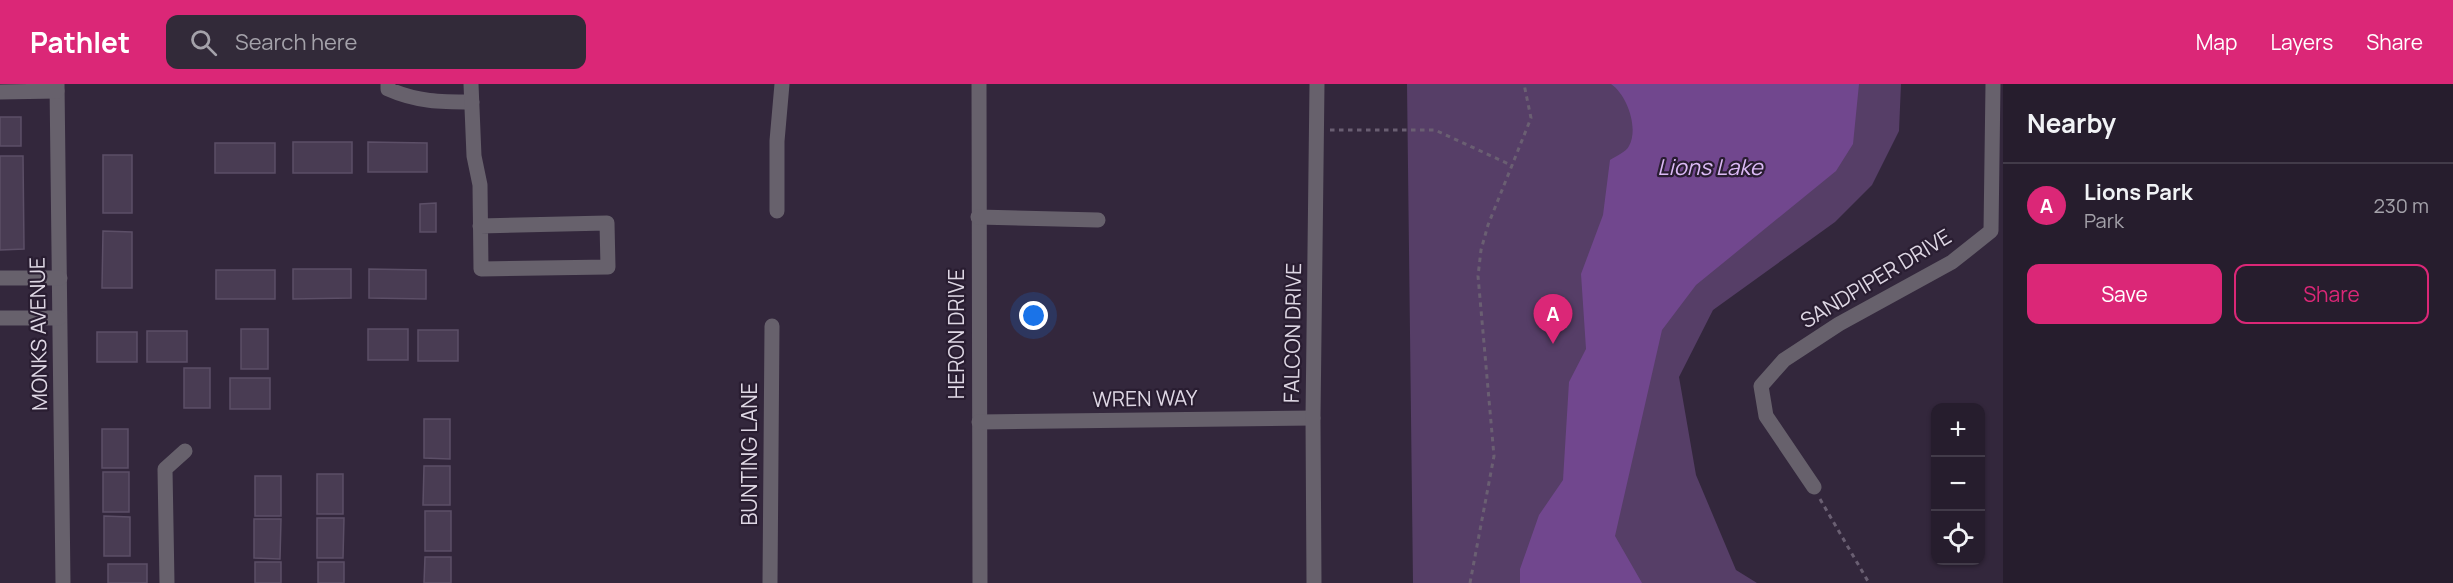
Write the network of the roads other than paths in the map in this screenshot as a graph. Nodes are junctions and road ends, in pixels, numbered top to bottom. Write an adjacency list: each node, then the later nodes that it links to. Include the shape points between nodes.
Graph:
1 (388, 84): 9 (street, via 388,89 429,102)
2 (471, 84): 9 (street)
3 (782, 84): 10 (street)
4 (979, 84): 11 (street, HERON DRIVE)
5 (1317, 84): 19 (street, FALCON DRIVE)
6 (1993, 84): 22 (street, SANDPIPER DRIVE, via 1991,231 1952,262 1839,324 1784,360 1761,386 1766,416)
7 (57, 88): 8 (street); 15 (street, MONKS AVENUE)
8 (0, 92)
9 (472, 102): 13 (street)
10 (777, 211)
11 (978, 217): 12 (street); 20 (street, HERON DRIVE)
12 (1098, 220)
13 (480, 226): 13 (street, via 480,269 608,267 607,223)
14 (0, 278): 15 (street)
15 (60, 278): 17 (street, MONKS AVENUE)
16 (0, 318): 17 (street)
17 (59, 318): 23 (street, MONKS AVENUE)
18 (772, 326): 25 (street, BUNTING LANE)
19 (1313, 418): 20 (street, WREN WAY); 27 (street, FALCON DRIVE)
20 (979, 422): 26 (street, HERON DRIVE)
21 (185, 451): 24 (street, via 165,469)
22 (1814, 487)
23 (63, 583)
24 (167, 583)
25 (770, 583)
26 (980, 583)
27 (1314, 583)

